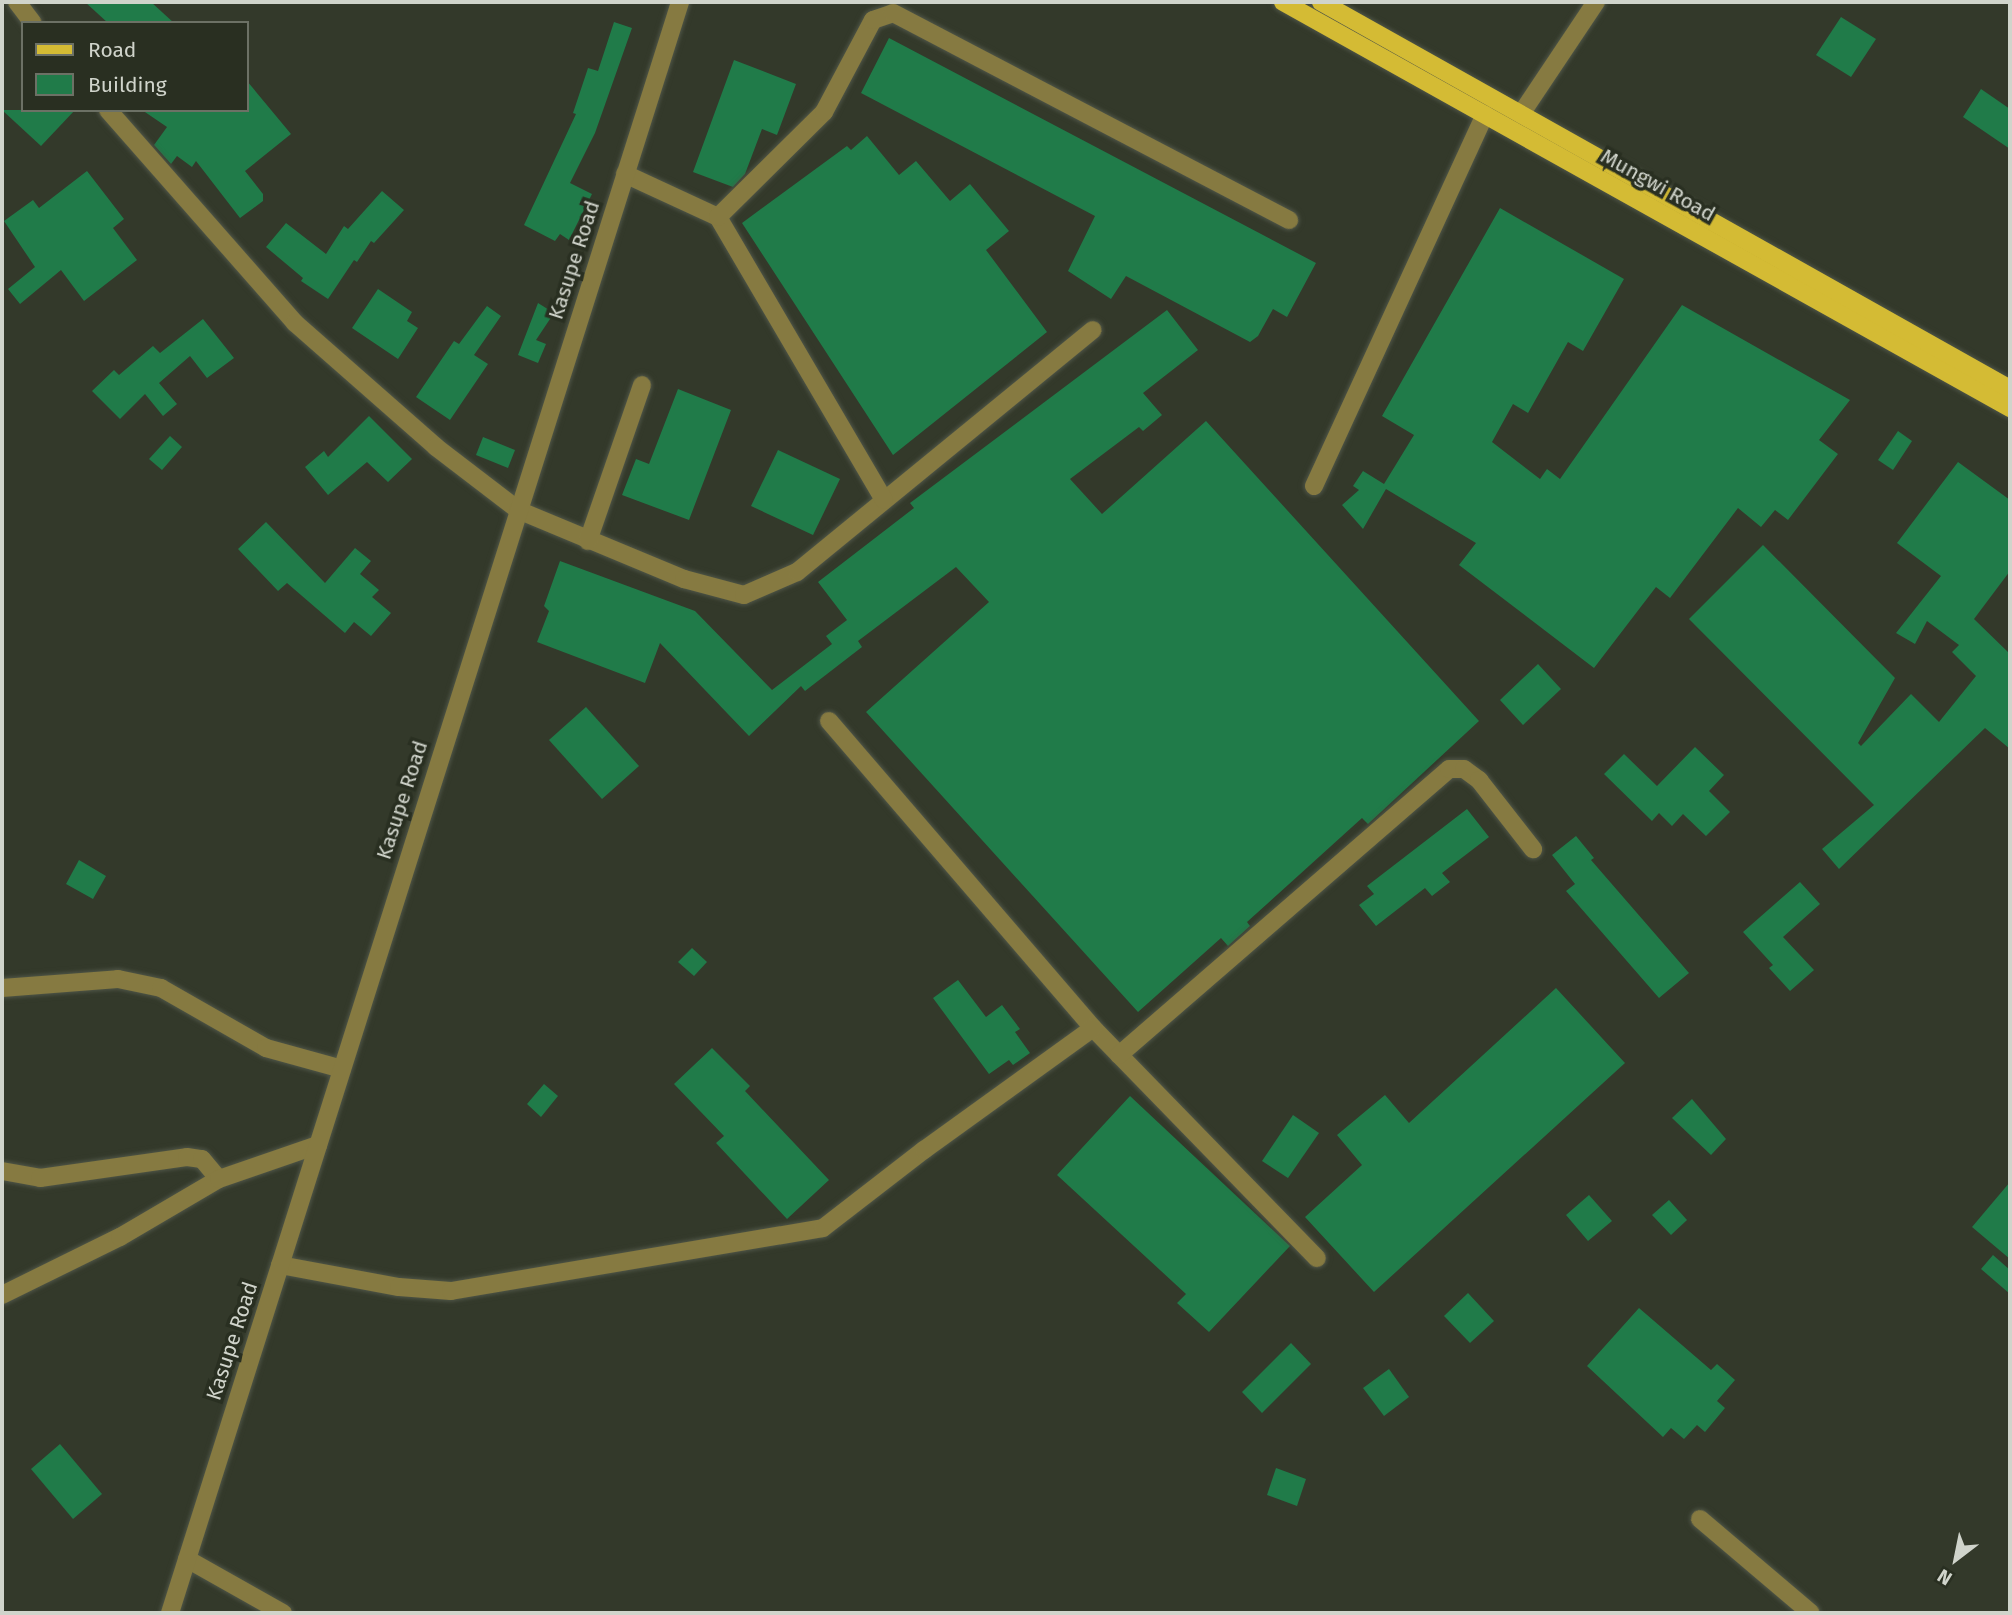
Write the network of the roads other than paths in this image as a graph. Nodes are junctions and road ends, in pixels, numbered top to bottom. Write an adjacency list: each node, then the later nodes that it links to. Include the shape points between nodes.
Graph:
1 (17, 2): 6 (street)
2 (680, 2): 10 (street, Kasupe Road)
3 (1283, 2): 9 (main road, Mungwi Road)
4 (1321, 2): 8 (main road, Mungwi Road)
5 (1597, 2): 8 (street)
6 (31, 21)
7 (110, 112): 19 (street, via 295,323 436,447)
8 (1521, 114): 15 (main road, Mungwi Road)
9 (1485, 115): 16 (main road, Mungwi Road); 17 (street)
10 (625, 174): 11 (street); 19 (street, Kasupe Road)
11 (718, 217): 12 (street, via 824,111 873,20 893,13); 18 (street)
12 (1289, 220)
13 (1093, 330): 18 (street)
14 (642, 384): 20 (street)
15 (2010, 389)
16 (2010, 408)
17 (1314, 486)
18 (884, 500): 20 (street, via 797,572 744,595 684,579)
19 (519, 510): 20 (street); 26 (street, Kasupe Road)
20 (588, 541)
21 (829, 721): 24 (street)
22 (1533, 849): 25 (street, via 1479,780 1464,769 1450,769)
23 (2, 988): 26 (street, via 118,979 161,988 266,1048)
24 (1093, 1028): 25 (street); 31 (street, via 923,1150 824,1228 451,1291 399,1287)
25 (1119, 1055): 30 (street)
26 (342, 1069): 27 (street, Kasupe Road)
27 (318, 1145): 29 (street); 31 (street, Kasupe Road)
28 (2, 1171): 29 (street, via 40,1178 187,1157 202,1159)
29 (219, 1179): 32 (street, via 120,1237)
30 (1318, 1258)
31 (280, 1265): 34 (street, Kasupe Road)
32 (2, 1295)
33 (1700, 1519): 37 (street)
34 (187, 1559): 35 (street, Kasupe Road); 36 (street)
35 (170, 1613)
36 (283, 1613)
37 (1811, 1613)

